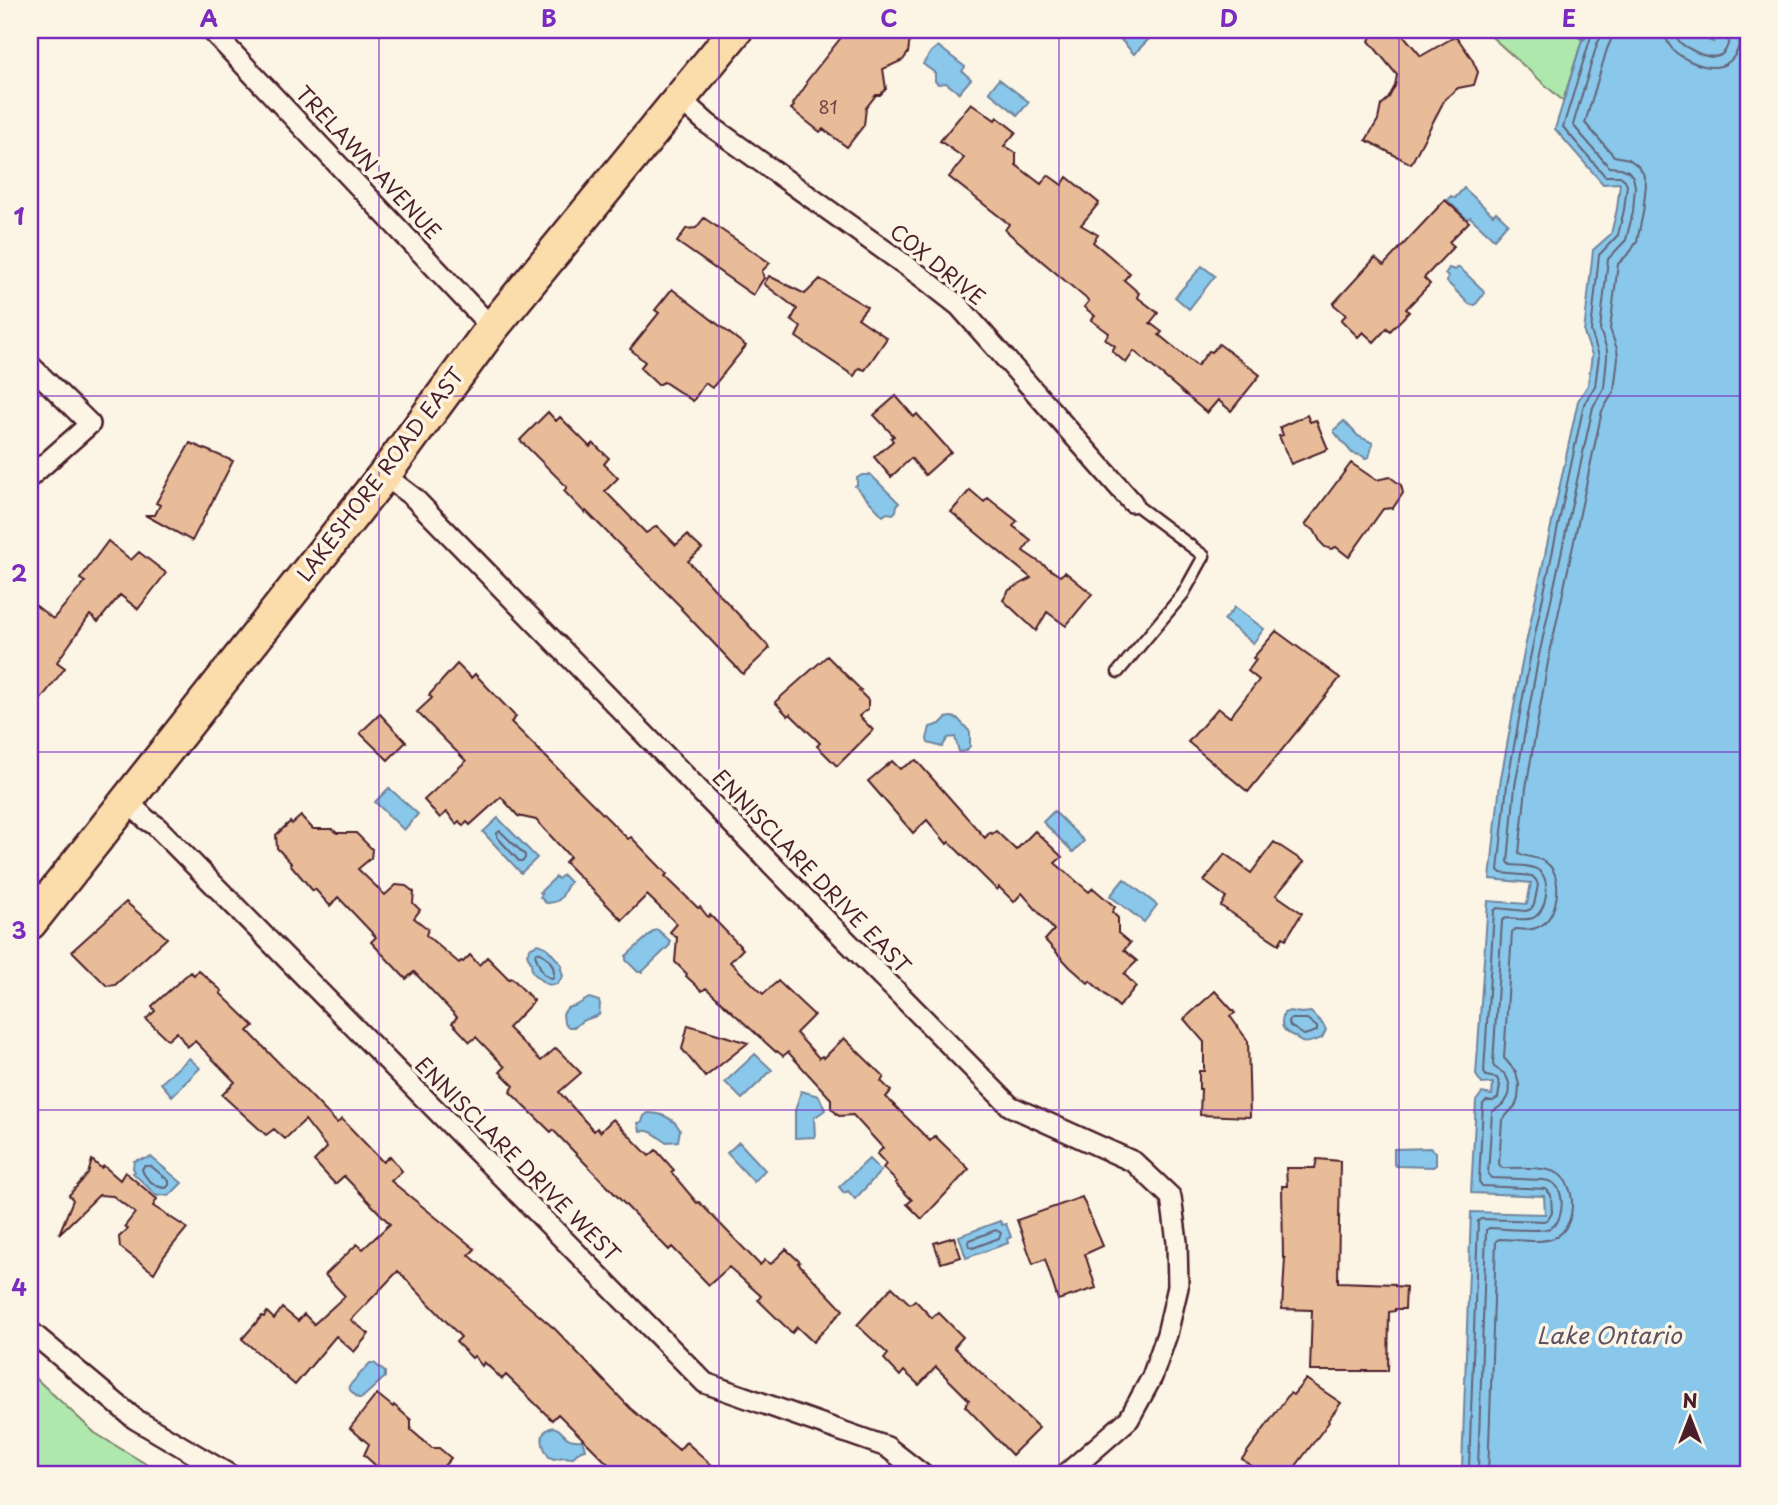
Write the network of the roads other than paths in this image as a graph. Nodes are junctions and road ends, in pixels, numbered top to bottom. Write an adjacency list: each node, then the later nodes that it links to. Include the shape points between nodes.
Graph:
1 (211, 30): 4 (street, TRELAWN AVENUE)
2 (737, 30): 3 (main road, LAKESHORE ROAD EAST)
3 (680, 99): 4 (main road, LAKESHORE ROAD EAST); 8 (street, COX DRIVE, via 959,306)
4 (492, 328): 6 (main road, LAKESHORE ROAD EAST)
5 (30, 365): 7 (street, via 90,424)
6 (384, 475): 10 (main road, LAKESHORE ROAD EAST); 15 (street, ENNISCLARE DRIVE EAST, via 413,497 1010,1106 1134,1162 1171,1197 1178,1287 1152,1377 1129,1419)
7 (30, 477)
8 (1132, 502): 9 (lane, via 1204,556 1183,594)
9 (1118, 673)
10 (127, 801): 11 (main road, LAKESHORE ROAD EAST); 14 (street, ENNISCLARE DRIVE WEST, via 705,1383 887,1447)
11 (30, 923)
12 (30, 1331): 13 (street, via 135,1419)
13 (230, 1475)
14 (923, 1475)
15 (1065, 1475)

